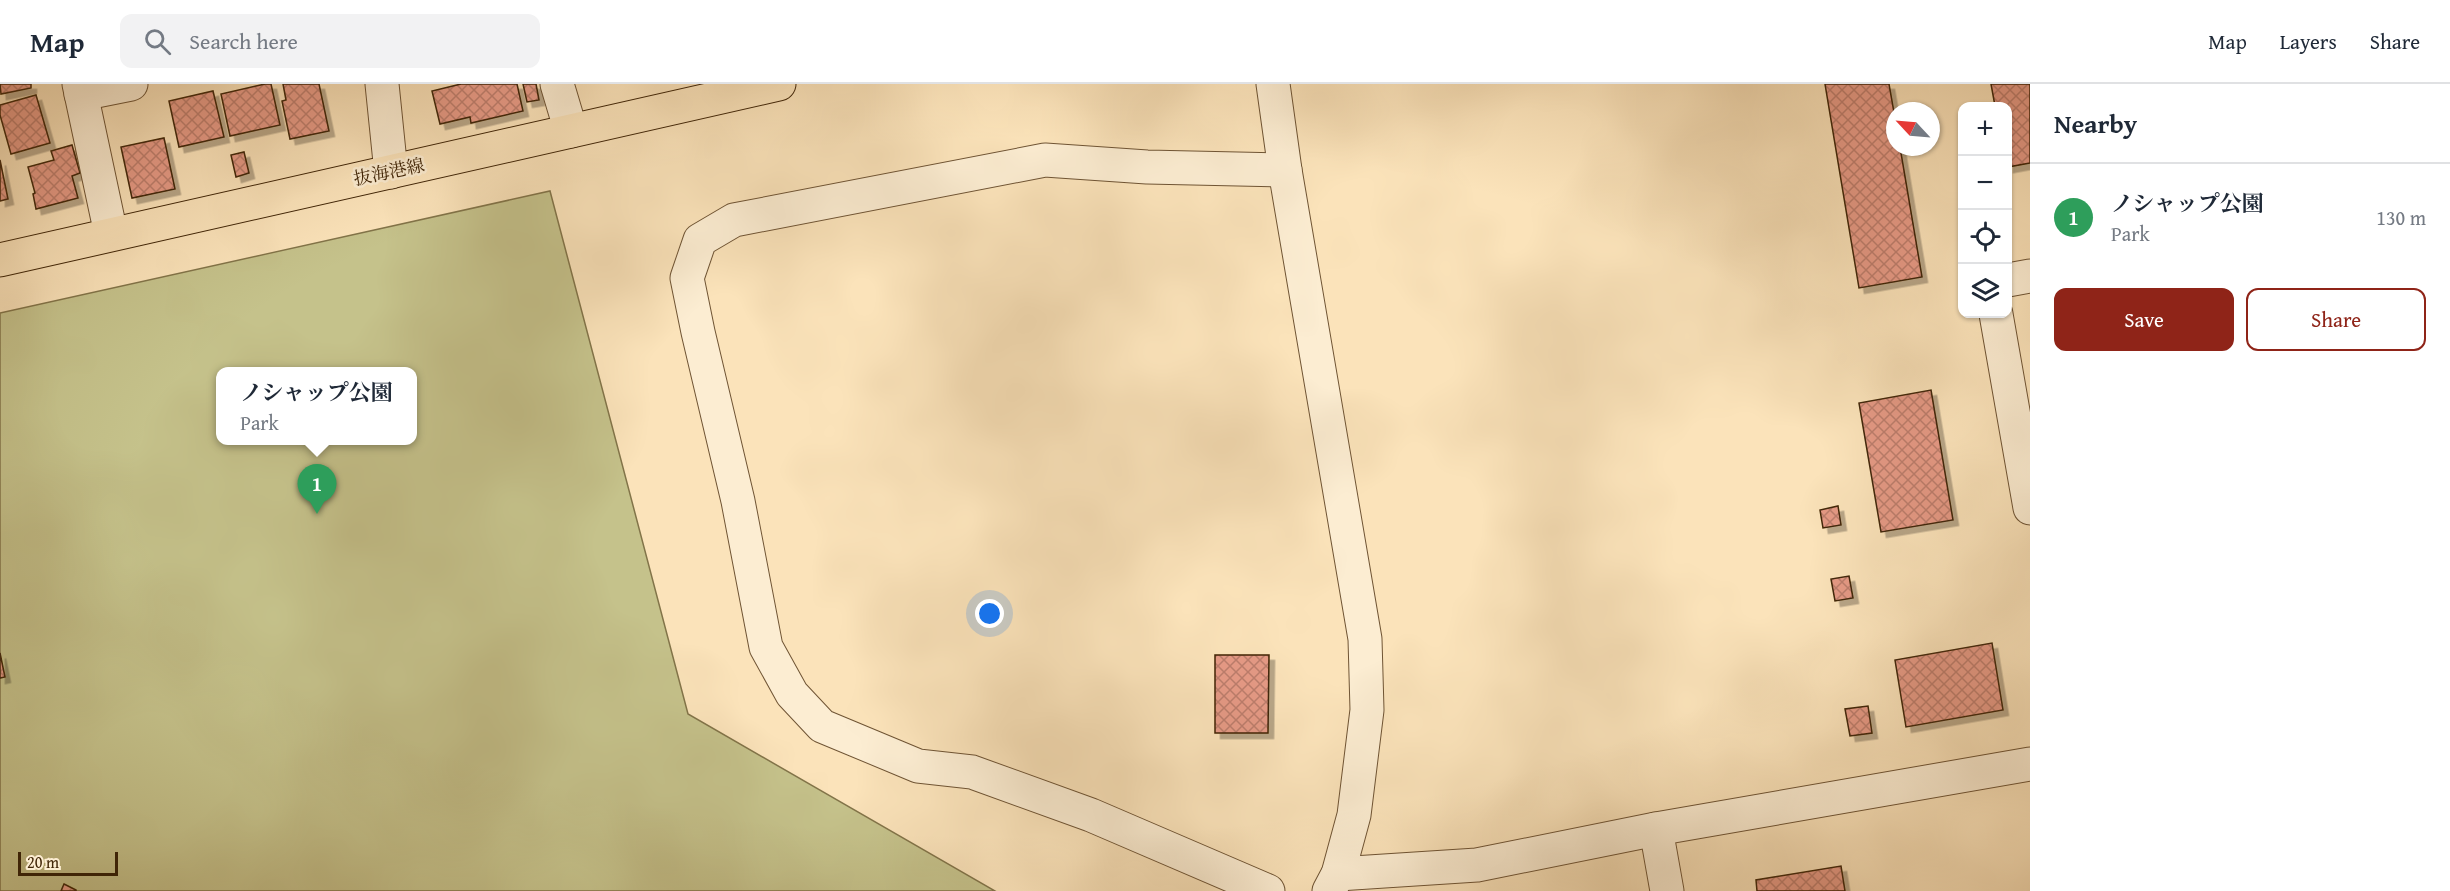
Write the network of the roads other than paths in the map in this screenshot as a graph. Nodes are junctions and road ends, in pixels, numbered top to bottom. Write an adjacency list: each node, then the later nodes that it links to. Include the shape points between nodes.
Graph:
1 (131, 84): 6 (street)
2 (382, 84): 10 (street)
3 (557, 84): 8 (street)
4 (779, 84): 7 (main road, 抜海港線)
5 (1273, 84): 9 (street)
6 (80, 89): 11 (street)
7 (689, 94): 8 (main road, 抜海港線)
8 (571, 131): 10 (main road, 抜海港線)
9 (1285, 170): 20 (street, via 1365,639 1367,710 1354,816); 21 (street, via 1045,160 1022,164 734,219 700,240 687,278 738,501 766,647 792,694 822,726 918,766 972,772 1091,815)
10 (391, 171): 11 (main road, 抜海港線)
11 (111, 234): 12 (main road, 抜海港線)
12 (0, 260)
13 (2030, 276): 14 (street)
14 (2012, 279)
15 (1997, 318): 16 (street)
16 (2030, 508)
17 (2030, 764): 18 (street)
18 (1656, 829): 19 (street); 22 (street)
19 (1479, 878): 20 (street)
20 (1334, 883)
21 (1268, 891)
22 (1667, 891)

